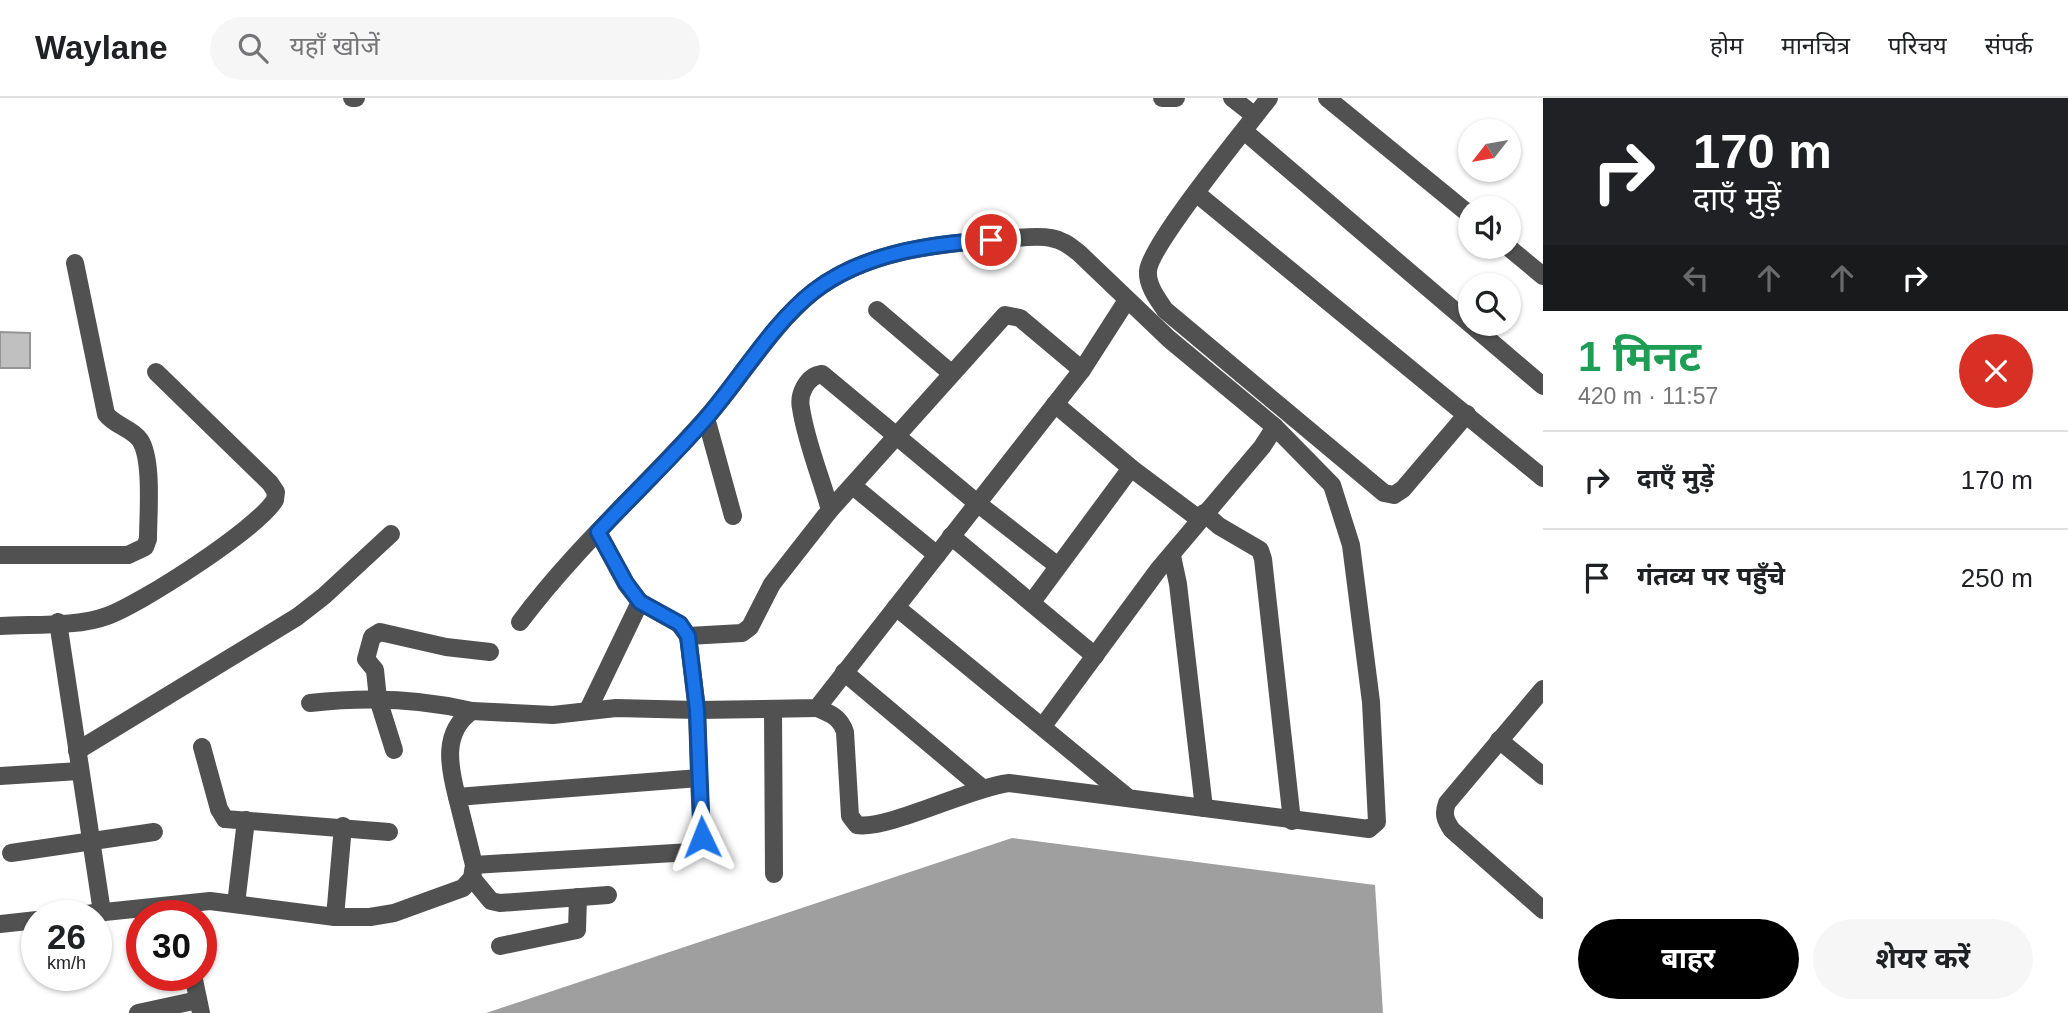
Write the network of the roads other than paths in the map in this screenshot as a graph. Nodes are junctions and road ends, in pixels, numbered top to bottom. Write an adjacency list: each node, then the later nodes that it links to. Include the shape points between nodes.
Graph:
1 (1162, 98): 2 (street)
2 (1176, 98)
3 (1232, 98): 6 (street)
4 (1269, 98): 6 (street)
5 (1327, 98): 9 (street)
6 (1255, 116): 7 (street)
7 (1244, 131): 8 (street); 18 (street)
8 (1196, 193): 20 (street); 20 (street, via 1148,268 1160,302 1176,322 1377,489 1394,495 1403,489)
9 (1458, 205)
10 (1521, 258): 12 (street)
11 (75, 263): 34 (street, via 106,414 113,424 134,433 144,447 148,539 145,547 128,555)
12 (1543, 276)
13 (1127, 300): 15 (street); 21 (street, via 1064,242 1049,237 963,242 902,252 855,267 814,291); 22 (street)
14 (877, 310): 17 (street)
15 (1082, 370): 17 (street, via 1020,318 1005,315); 19 (street)
16 (156, 372): 41 (street, via 270,484 275,500 237,537 128,606 106,617)
17 (951, 373): 23 (street)
18 (1543, 386)
19 (1055, 404): 24 (street); 27 (street)
20 (1467, 414): 25 (street)
21 (706, 418): 29 (street); 31 (street)
22 (1275, 427): 30 (street); 70 (street, via 1332,485 1351,545 1371,702 1377,822 1369,829)
23 (896, 435): 26 (street); 27 (street); 28 (street, via 826,375 816,375 803,388 800,407)
24 (1131, 468): 30 (street); 37 (street)
25 (1543, 478)
26 (853, 486): 28 (street); 35 (street)
27 (977, 503): 33 (street); 37 (street)
28 (830, 510): 44 (street, via 772,584 750,627 742,632)
29 (733, 516)
30 (1202, 516): 36 (street); 70 (street, via 1260,550 1263,559)
31 (598, 532): 38 (street); 42 (street)
32 (391, 534): 60 (street, via 297,617)
33 (951, 536): 35 (street); 39 (street)
34 (0, 555)
35 (937, 555): 40 (street)
36 (1172, 556): 46 (street); 68 (street)
37 (1058, 566): 39 (street)
38 (640, 602): 44 (street, via 680,624); 52 (street)
39 (1032, 602): 46 (street)
40 (896, 607): 47 (street); 56 (street)
41 (58, 622): 43 (street); 60 (street)
42 (520, 622)
43 (0, 626)
44 (688, 636): 53 (street)
45 (490, 652): 49 (street, via 376,633 366,656 375,670)
46 (1095, 656): 56 (street)
47 (844, 672): 51 (street); 65 (street)
48 (1543, 689): 57 (street)
49 (378, 699): 50 (street); 55 (street, via 427,702); 59 (street)
50 (310, 703)
51 (817, 708): 54 (street); 65 (street, via 842,722 850,816 858,825 880,823)
52 (588, 710): 53 (street); 55 (street, via 553,715)
53 (697, 710): 54 (street); 64 (street)
54 (773, 710): 77 (street)
55 (472, 712): 67 (street, via 454,729 450,747)
56 (1043, 726): 66 (street)
57 (1499, 740): 63 (street); 83 (street, via 1447,803 1445,821)
58 (202, 747): 69 (street, via 221,814)
59 (394, 750)
60 (77, 751): 61 (street)
61 (79, 771): 62 (street); 74 (street)
62 (0, 776)
63 (1543, 776)
64 (699, 778): 67 (street); 76 (street, via 702,844 691,852)
65 (982, 788): 66 (street, via 1030,784)
66 (1126, 796): 68 (street)
67 (457, 797): 76 (street)
68 (1204, 808): 70 (street)
69 (246, 820): 71 (street); 81 (street)
70 (1292, 821)
71 (344, 826): 73 (street); 84 (street)
72 (154, 832): 74 (street)
73 (389, 832)
74 (92, 842): 75 (street); 80 (street)
75 (10, 853)
76 (473, 872): 79 (street, via 491,901); 84 (street, via 463,888 394,913)
77 (774, 874)
78 (608, 895): 79 (street)
79 (578, 897): 87 (street, via 577,929)
80 (100, 900)
81 (236, 904): 82 (street); 84 (street)
82 (217, 906)
83 (1543, 910)
84 (335, 917)
85 (21, 922): 86 (street)
86 (0, 924)
87 (500, 946)
88 (200, 1007): 89 (street)
89 (138, 1013)

